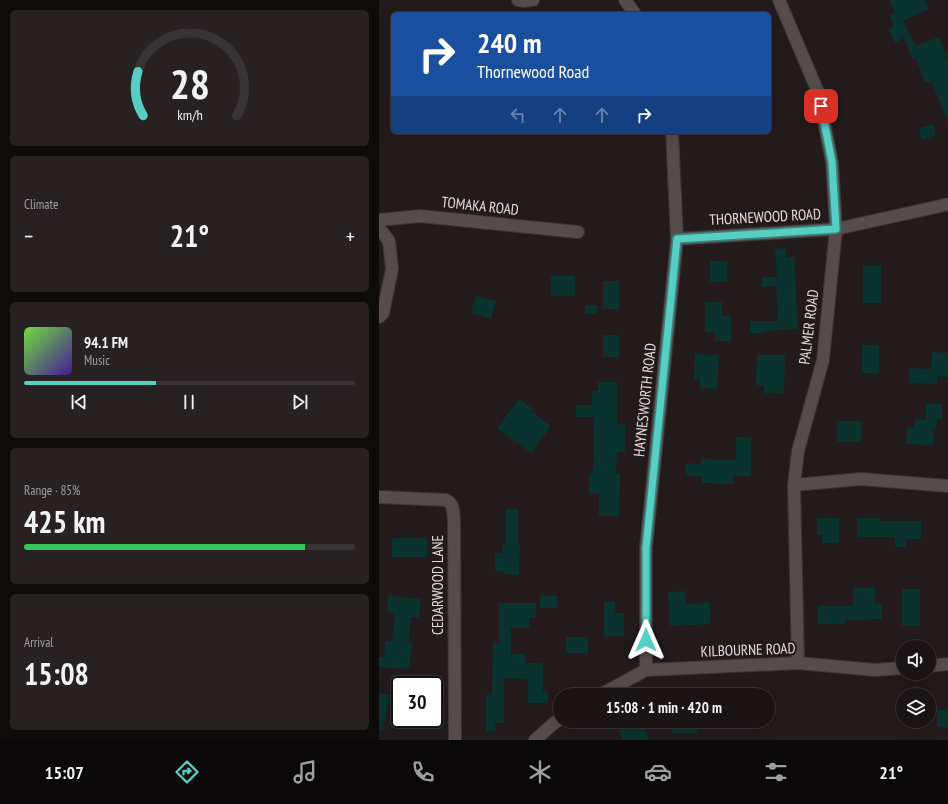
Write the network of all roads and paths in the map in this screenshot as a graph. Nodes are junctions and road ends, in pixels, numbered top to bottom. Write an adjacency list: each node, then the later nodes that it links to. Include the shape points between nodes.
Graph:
1 (518, 0): 2 (street)
2 (533, 0)
3 (625, 0): 5 (street)
4 (779, 0): 10 (street, PALMER ROAD, via 818,92 832,162)
5 (634, 12)
6 (672, 134): 12 (street, HAYNESWORTH ROAD)
7 (948, 204): 10 (street, THORNEWOOD ROAD)
8 (379, 220): 11 (street, TOMAKA ROAD, via 420,216)
9 (379, 228): 13 (street, via 389,241 392,269 383,313)
10 (836, 229): 12 (street, THORNEWOOD ROAD); 14 (street, PALMER ROAD, via 823,360 798,451)
11 (578, 232)
12 (677, 239): 21 (street, HAYNESWORTH ROAD, via 646,548)
13 (379, 317)
14 (794, 485): 15 (street, via 861,479); 17 (street, PALMER ROAD)
15 (948, 486)
16 (379, 497): 24 (street, CEDARWOOD LANE, via 446,500 453,506)
17 (798, 663): 20 (street, KILBOURNE ROAD, via 875,670); 21 (street, KILBOURNE ROAD)
18 (948, 664): 19 (street)
19 (936, 665)
20 (896, 668)
21 (647, 670): 22 (street, KILBOURNE ROAD)
22 (613, 688)
23 (553, 724): 25 (street)
24 (455, 740)
25 (535, 740)

